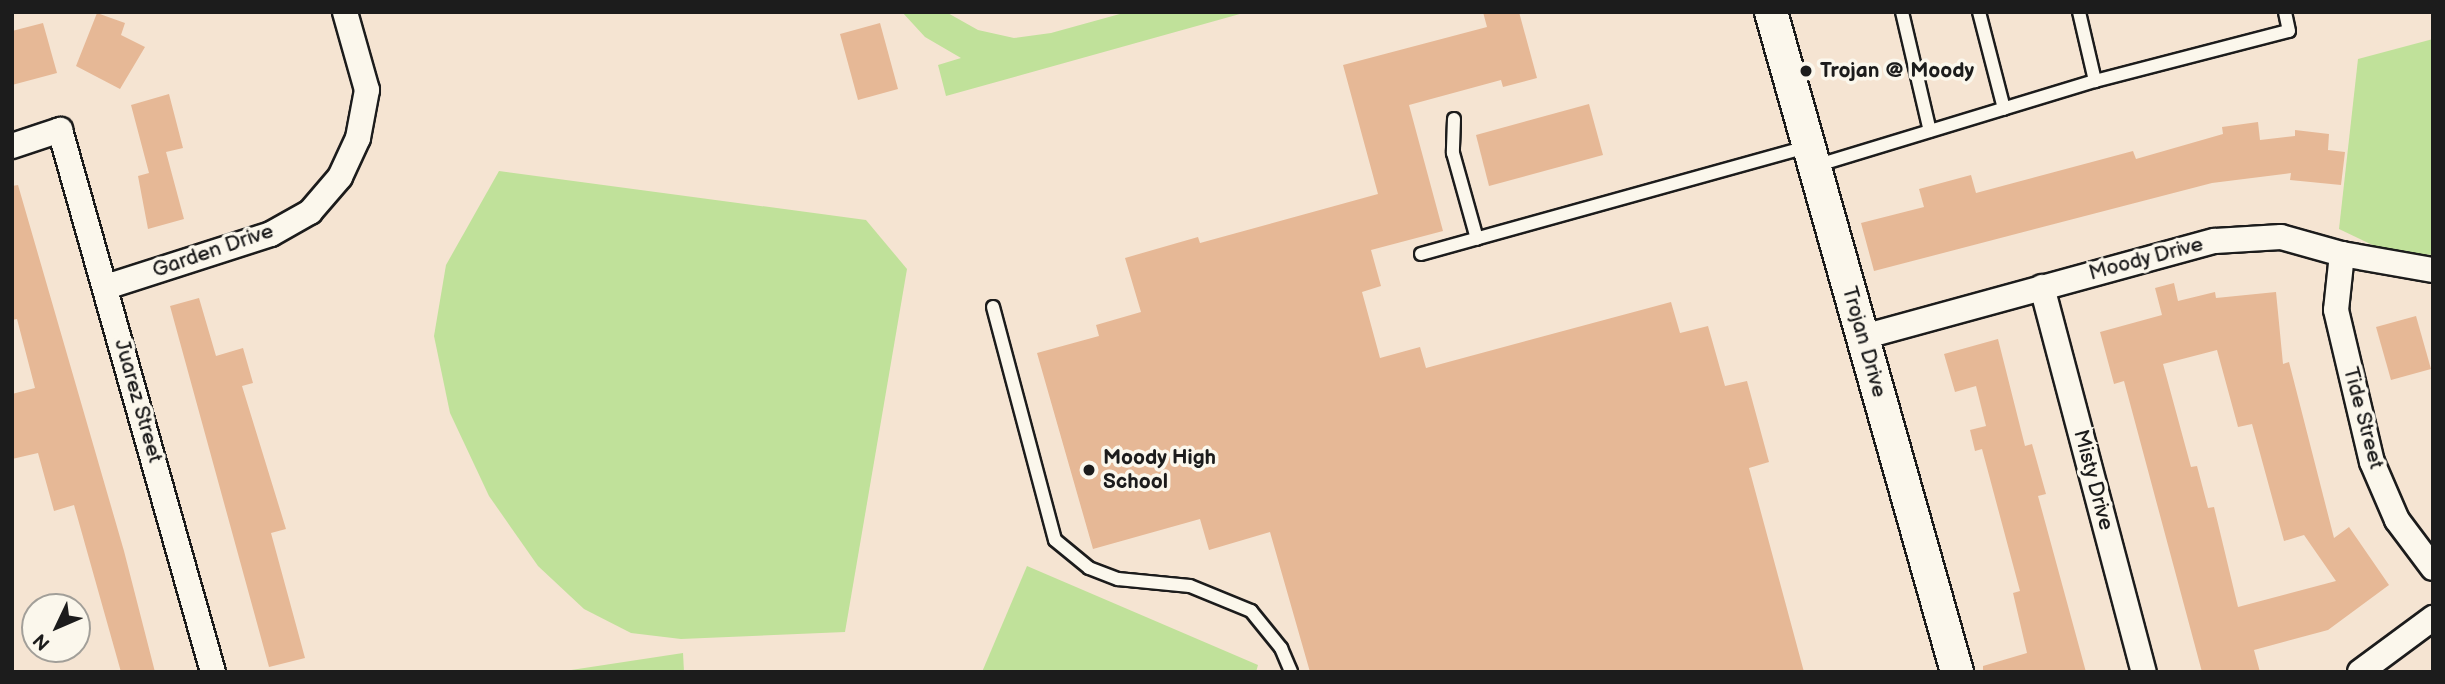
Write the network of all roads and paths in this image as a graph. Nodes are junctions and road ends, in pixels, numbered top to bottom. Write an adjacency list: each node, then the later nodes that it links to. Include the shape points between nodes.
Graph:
1 (345, 12): 17 (street, Garden Drive, via 367,90 358,138 340,177 310,212 271,234)
2 (1771, 12): 12 (street, Trojan Drive)
3 (1902, 12): 10 (lane)
4 (1979, 12): 8 (lane)
5 (2078, 12): 7 (lane)
6 (2285, 12): 7 (lane, via 2289,31)
7 (2095, 81): 8 (lane)
8 (2004, 109): 10 (lane)
9 (1454, 119): 13 (lane, via 1453,153)
10 (1930, 131): 12 (lane)
11 (12, 146): 17 (street, Juarez Street, via 60,130)
12 (1811, 156): 13 (lane); 20 (street, Trojan Drive)
13 (1477, 239): 14 (lane)
14 (1421, 254)
15 (2342, 254): 16 (street, Moody Drive); 18 (street, Moody Drive, via 2281,237 2215,241); 21 (street, Tide Street, via 2336,310 2372,462 2397,520)
16 (2433, 270)
17 (106, 287): 23 (street, Juarez Street)
18 (2042, 287): 20 (street, Moody Drive); 26 (street, Misty Drive)
19 (993, 307): 24 (lane, via 1055,540 1089,568 1118,579 1190,586 1251,611 1281,648)
20 (1863, 337): 25 (street, Trojan Drive)
21 (2433, 568)
22 (2433, 618): 27 (street)
23 (213, 672)
24 (1291, 672)
25 (1957, 672)
26 (2144, 672)
27 (2360, 672)

